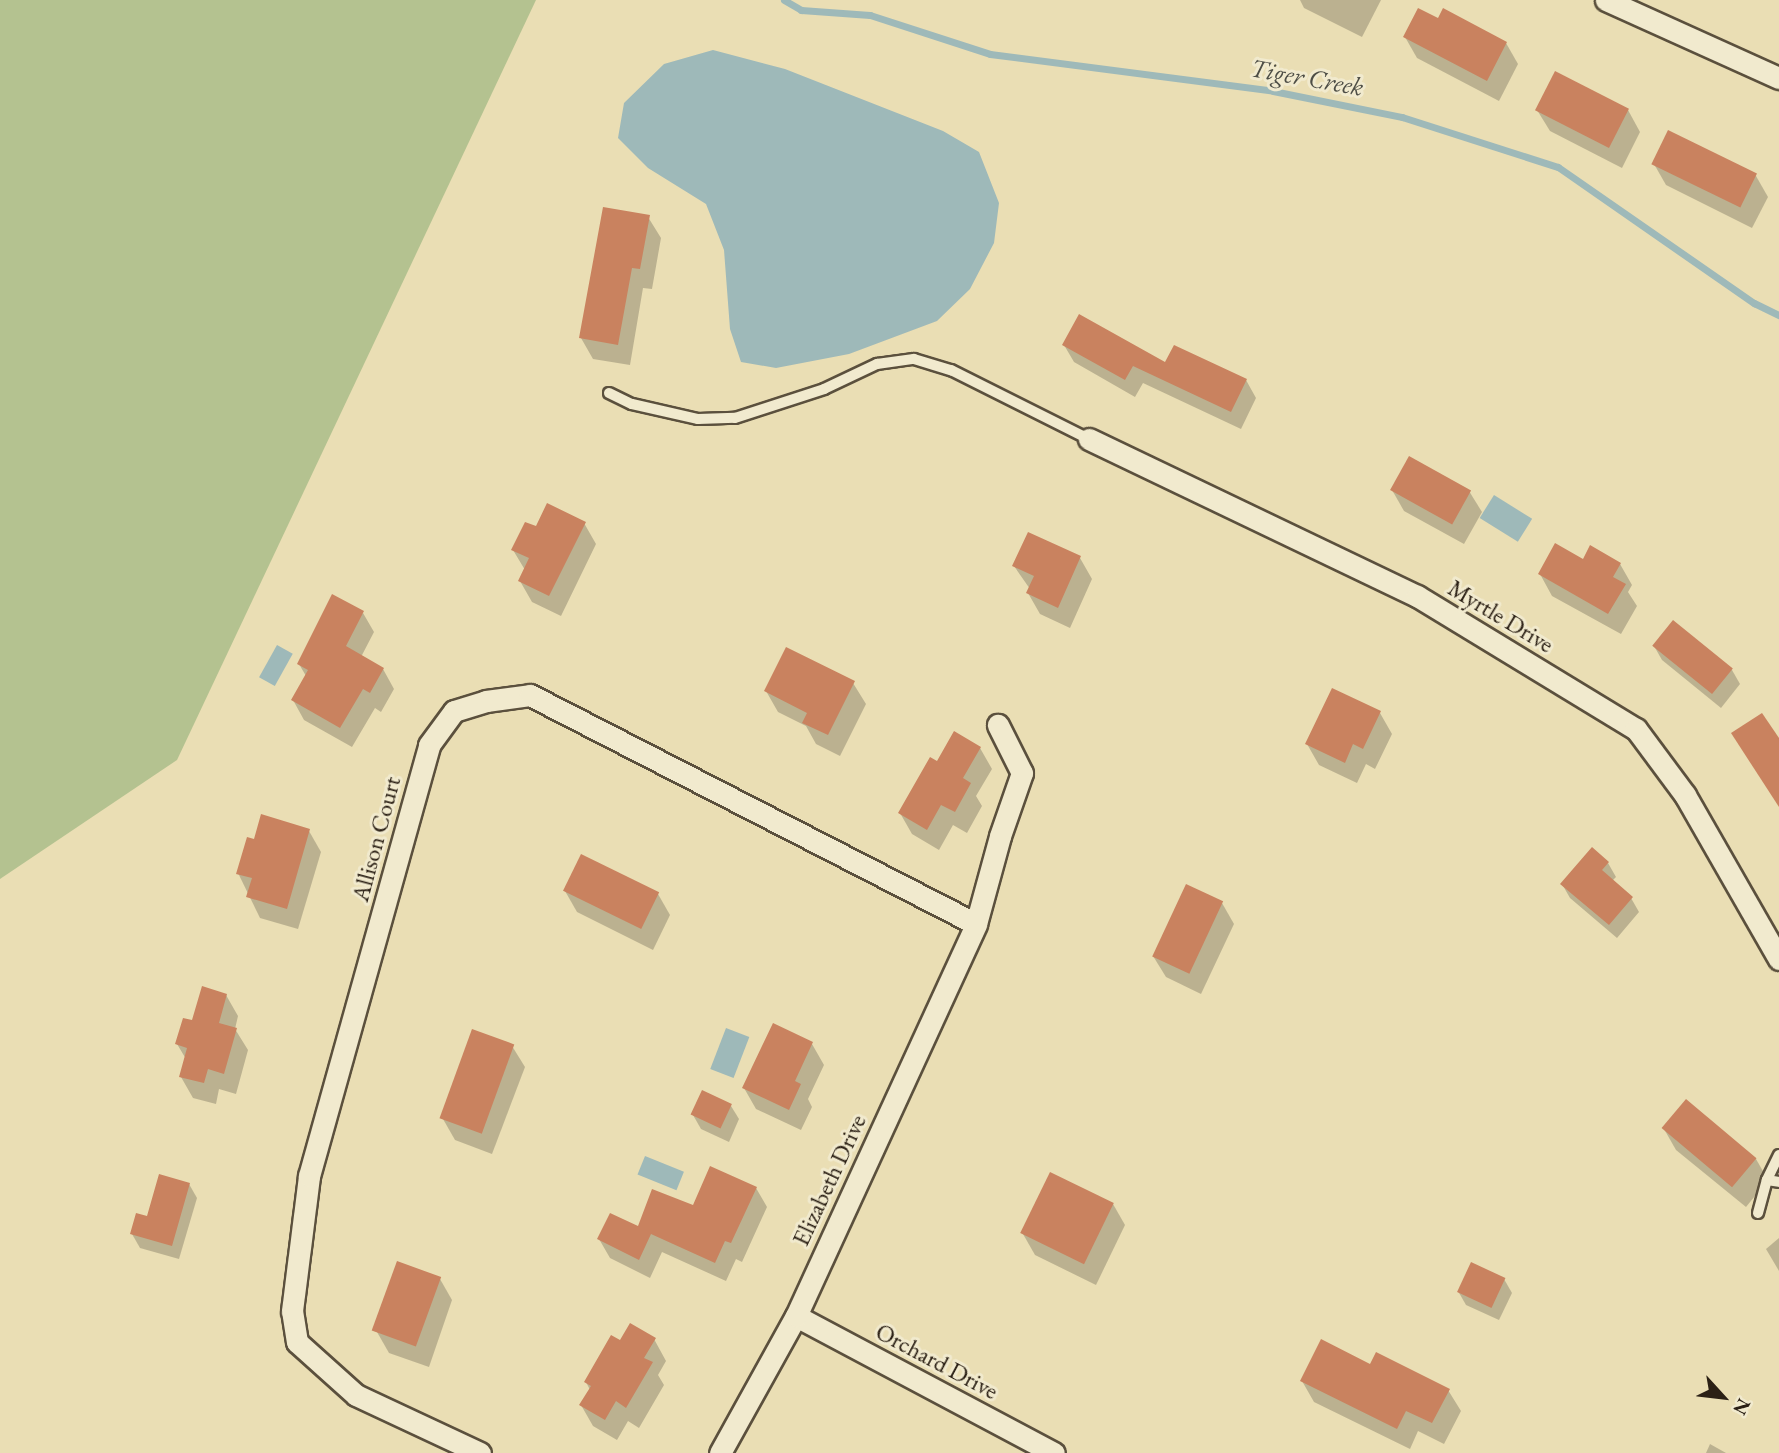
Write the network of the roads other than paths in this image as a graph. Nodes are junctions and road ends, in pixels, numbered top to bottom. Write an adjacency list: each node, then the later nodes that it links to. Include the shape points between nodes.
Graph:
1 (1606, 0): 2 (street)
2 (1779, 78)
3 (609, 393): 4 (lane, via 632,404 698,419 735,418 824,389 877,364 914,359 951,370)
4 (1089, 439): 7 (street, Myrtle Drive, via 1417,596 1636,729 1685,795)
5 (998, 725): 6 (street, Elizabeth Drive, via 1022,773)
6 (976, 924): 12 (street, Elizabeth Drive); 13 (street, Allison Court, via 530,695 454,711 429,746 309,1176 292,1311 298,1342 356,1395)
7 (1779, 959)
8 (1779, 1155): 9 (lane)
9 (1767, 1180): 10 (lane); 11 (lane)
10 (1779, 1182)
11 (1758, 1213)
12 (796, 1316): 14 (street, Elizabeth Drive); 15 (street, Orchard Drive)
13 (480, 1453)
14 (720, 1453)
15 (1054, 1453)

